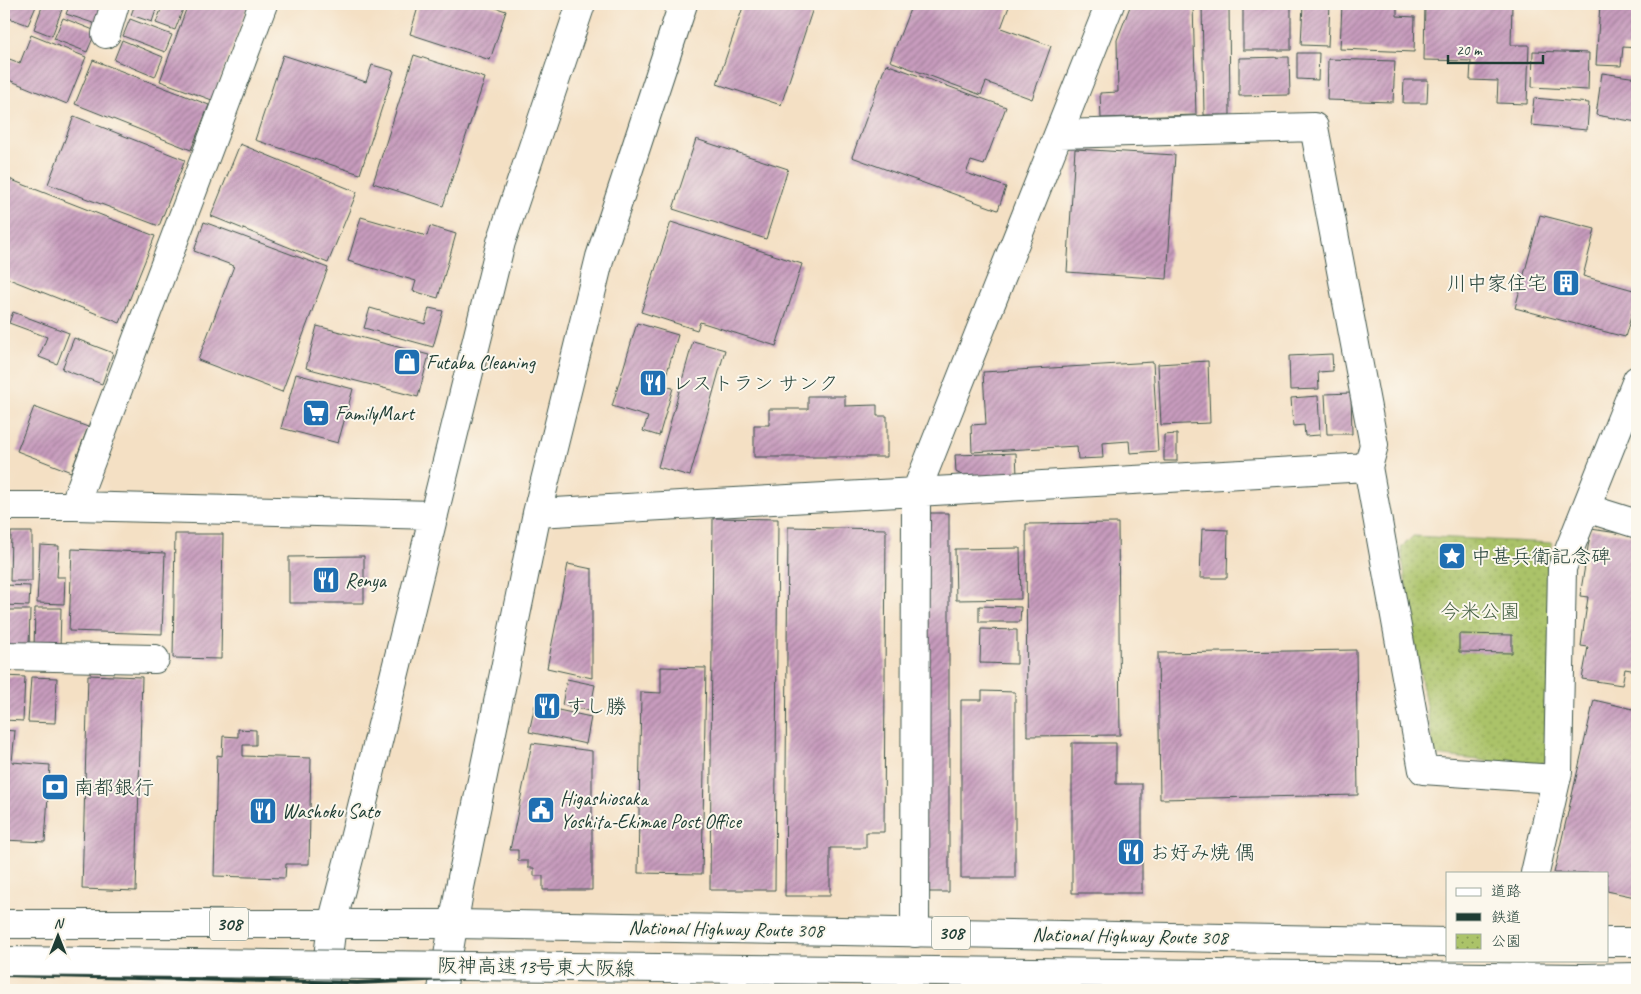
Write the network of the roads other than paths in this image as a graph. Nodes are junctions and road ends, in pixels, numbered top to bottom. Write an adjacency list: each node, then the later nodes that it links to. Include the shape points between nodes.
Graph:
1 (115, 4): 6 (main road)
2 (263, 4): 12 (main road)
3 (580, 4): 15 (main road, via 502,242)
4 (684, 4): 14 (main road, via 600,257)
5 (1110, 4): 7 (main road)
6 (106, 34)
7 (1059, 134): 9 (main road, via 1314,127 1374,445); 10 (main road)
8 (1637, 380): 13 (main road)
9 (1368, 467): 10 (main road); 19 (main road, via 1423,770)
10 (916, 492): 14 (main road); 24 (main road)
11 (4, 506): 12 (main road)
12 (74, 506): 15 (main road)
13 (1586, 508): 16 (main road); 19 (main road, via 1562,568)
14 (538, 513): 23 (main road)
15 (434, 515): 22 (main road)
16 (1637, 524)
17 (4, 656): 18 (main road)
18 (155, 659)
19 (1556, 779): 20 (main road)
20 (1535, 872)
21 (4, 924): 22 (main road, National Highway Route 308 / 308)
22 (332, 924): 23 (main road, National Highway Route 308 / 308); 30 (main road)
23 (454, 924): 24 (main road, National Highway Route 308 / 308); 31 (main road)
24 (915, 933): 25 (main road, National Highway Route 308 / 308)
25 (1446, 942)
26 (1608, 942): 27 (main road)
27 (1637, 942)
28 (4, 961): 29 (main road, 阪神高速13号東大阪線, bridge)
29 (1637, 977)
30 (324, 990)
31 (442, 990)

